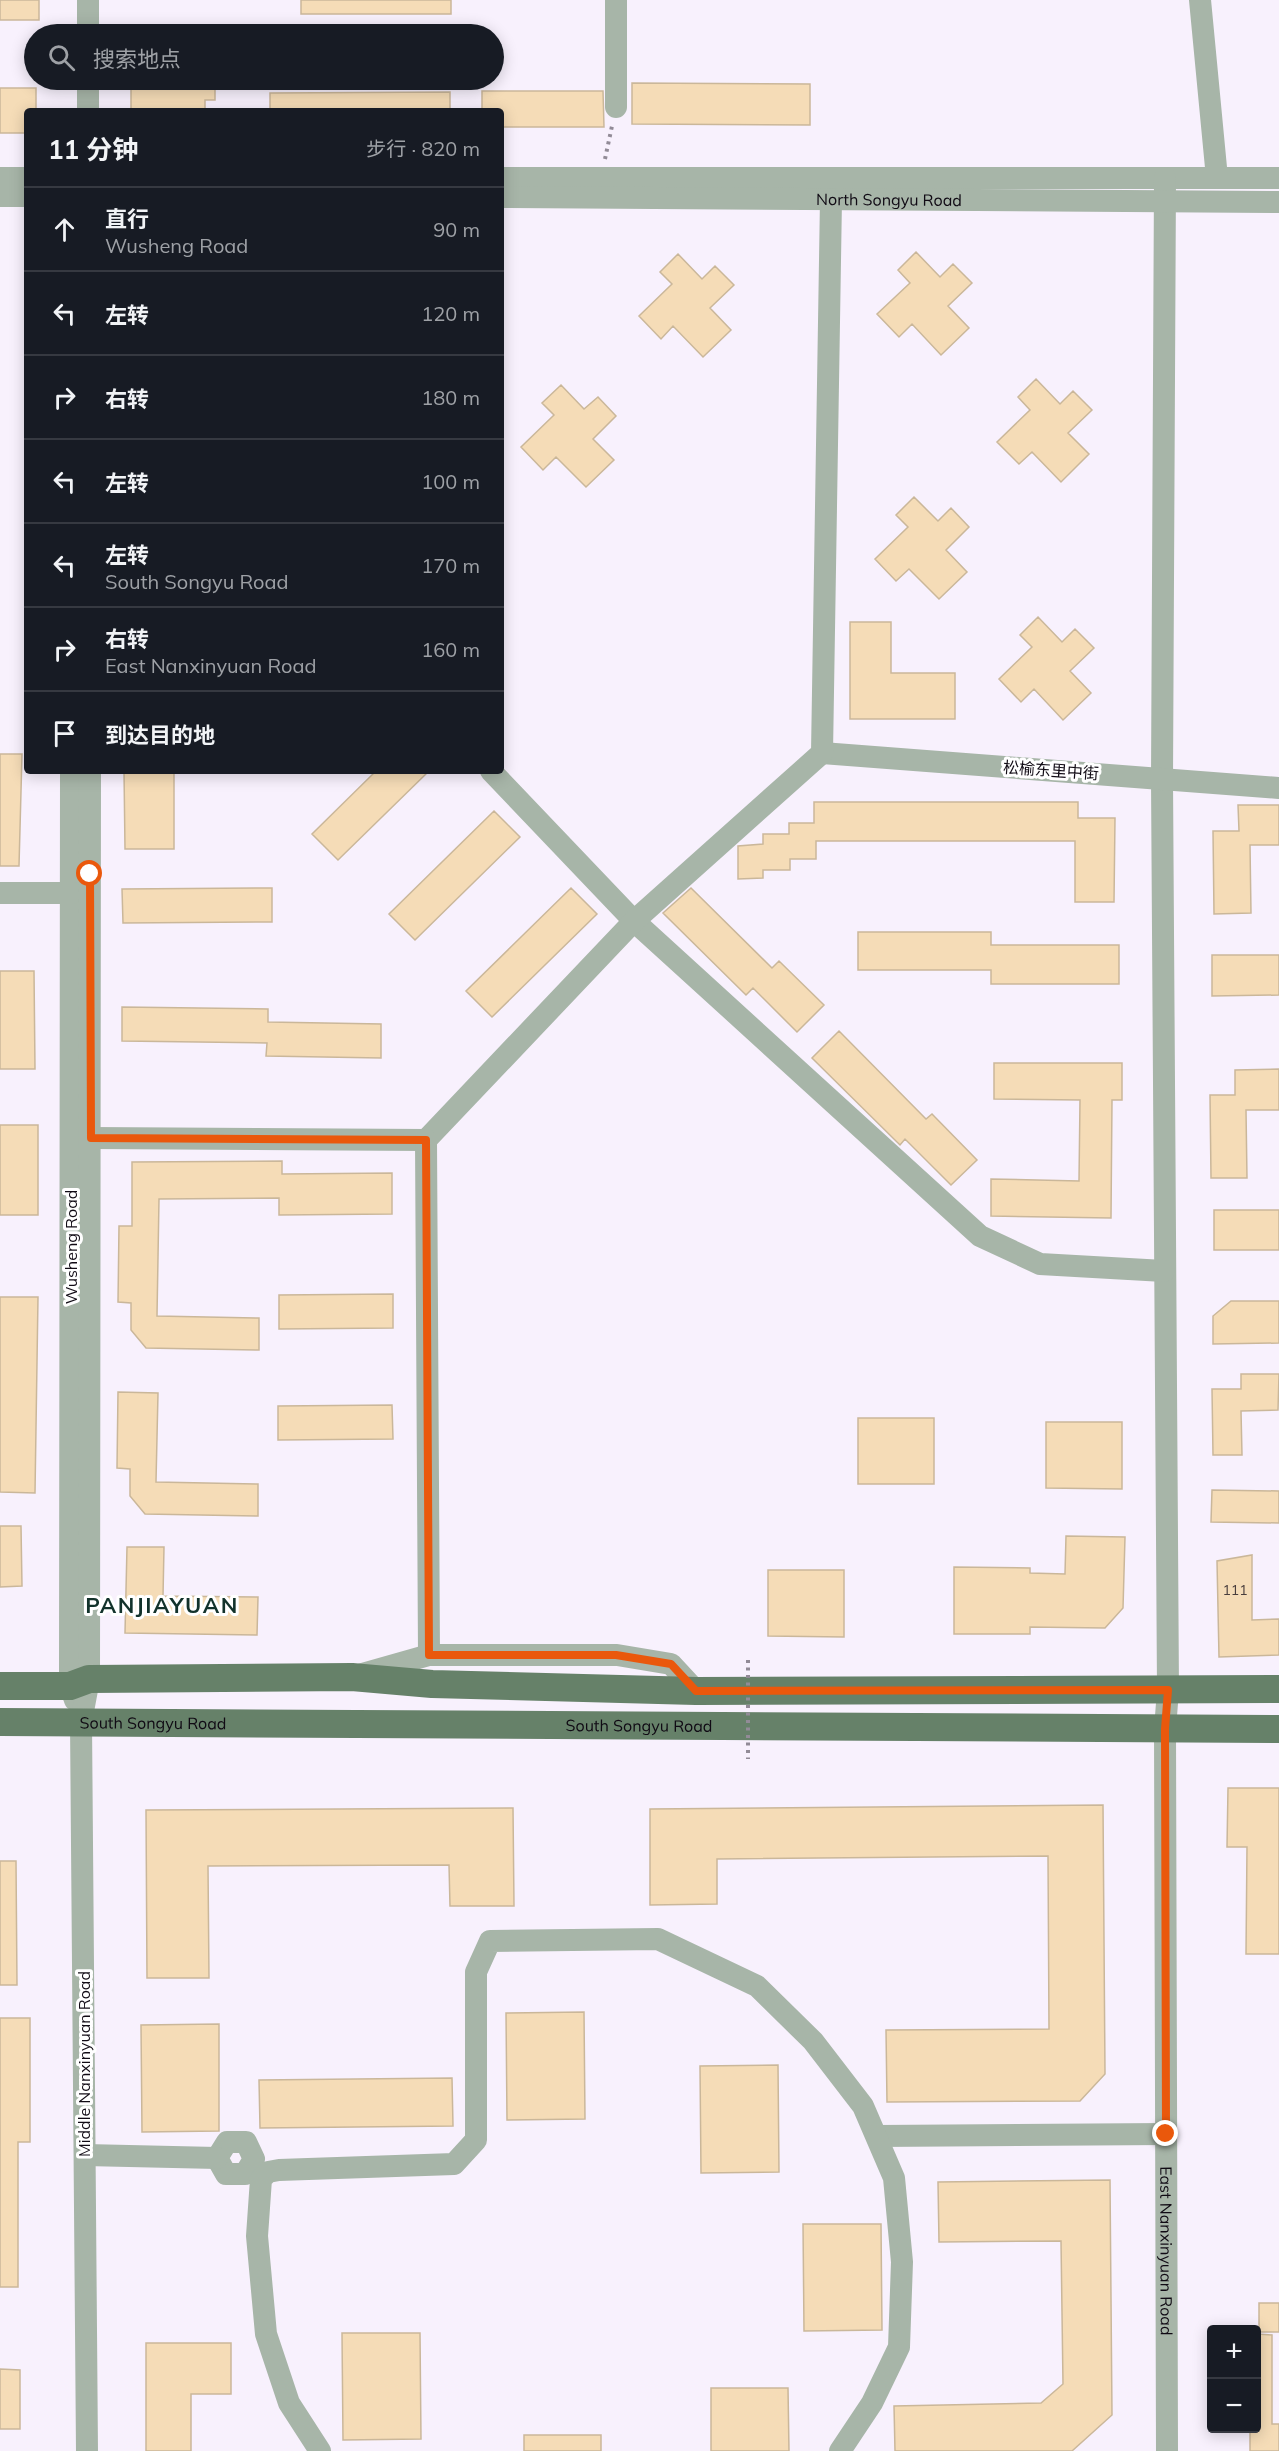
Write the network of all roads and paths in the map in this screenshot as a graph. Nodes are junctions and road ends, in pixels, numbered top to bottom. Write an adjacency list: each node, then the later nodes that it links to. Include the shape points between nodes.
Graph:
1 (88, 0): 4 (street)
2 (616, 0): 6 (street)
3 (1200, 0): 13 (street)
4 (88, 24)
5 (88, 90): 7 (street)
6 (616, 107): 11 (path)
7 (88, 108)
8 (0, 178): 9 (street)
9 (24, 178)
10 (504, 178): 11 (street, North Songyu Road)
11 (601, 178): 12 (street, North Songyu Road)
12 (1165, 178): 13 (street, North Songyu Road); 19 (street, East Nanxinyuan Road)
13 (1217, 178): 14 (street, North Songyu Road)
14 (1279, 178)
15 (0, 196): 16 (street)
16 (24, 196)
17 (504, 197): 18 (street, North Songyu Road)
18 (831, 199): 19 (street, North Songyu Road); 21 (street)
19 (1165, 201): 20 (street, North Songyu Road); 25 (street, East Nanxinyuan Road)
20 (1279, 202)
21 (822, 753): 25 (street, 松榆东里中街); 29 (street)
22 (71, 774): 28 (street, Wusheng Road)
23 (90, 774): 30 (street, Wusheng Road)
24 (494, 774): 29 (street)
25 (1162, 779): 26 (street, 松榆东里中街); 32 (street, East Nanxinyuan Road)
26 (1279, 788)
27 (0, 893): 28 (street)
28 (72, 893): 36 (street, Wusheng Road)
29 (634, 921): 31 (street); 32 (street, via 980,1236 1040,1264)
30 (91, 1138): 31 (street); 36 (street, Wusheng Road)
31 (426, 1140): 33 (street)
32 (1164, 1271): 39 (street, East Nanxinyuan Road)
33 (429, 1655): 35 (street); 40 (street, via 616,1655 671,1664)
34 (748, 1660): 45 (path, bridge)
35 (352, 1677): 36 (main road); 40 (main road, via 432,1684)
36 (80, 1683): 37 (main road); 42 (street, Middle Nanxinyuan Road)
37 (0, 1686)
38 (1279, 1689): 39 (main road)
39 (1168, 1690): 40 (main road); 43 (street, East Nanxinyuan Road)
40 (696, 1691)
41 (0, 1722): 42 (main road, South Songyu Road)
42 (81, 1722): 43 (main road, South Songyu Road); 48 (street, Middle Nanxinyuan Road)
43 (1165, 1729): 44 (main road, South Songyu Road); 46 (street, East Nanxinyuan Road)
44 (1279, 1729)
45 (748, 1759)
46 (1166, 2134): 47 (street); 53 (street, East Nanxinyuan Road)
47 (877, 2136): 49 (street, via 863,2106 813,2041 757,1986 658,1939 490,1941 476,1972 476,2140 454,2164); 52 (street, via 894,2178 902,2262 899,2347 872,2403)
48 (85, 2155): 49 (street, via 217,2157 226,2174 245,2174); 50 (street, Middle Nanxinyuan Road)
49 (259, 2168): 51 (street, via 257,2236 266,2334 288,2403)
50 (87, 2451)
51 (320, 2451)
52 (840, 2451)
53 (1167, 2451)

